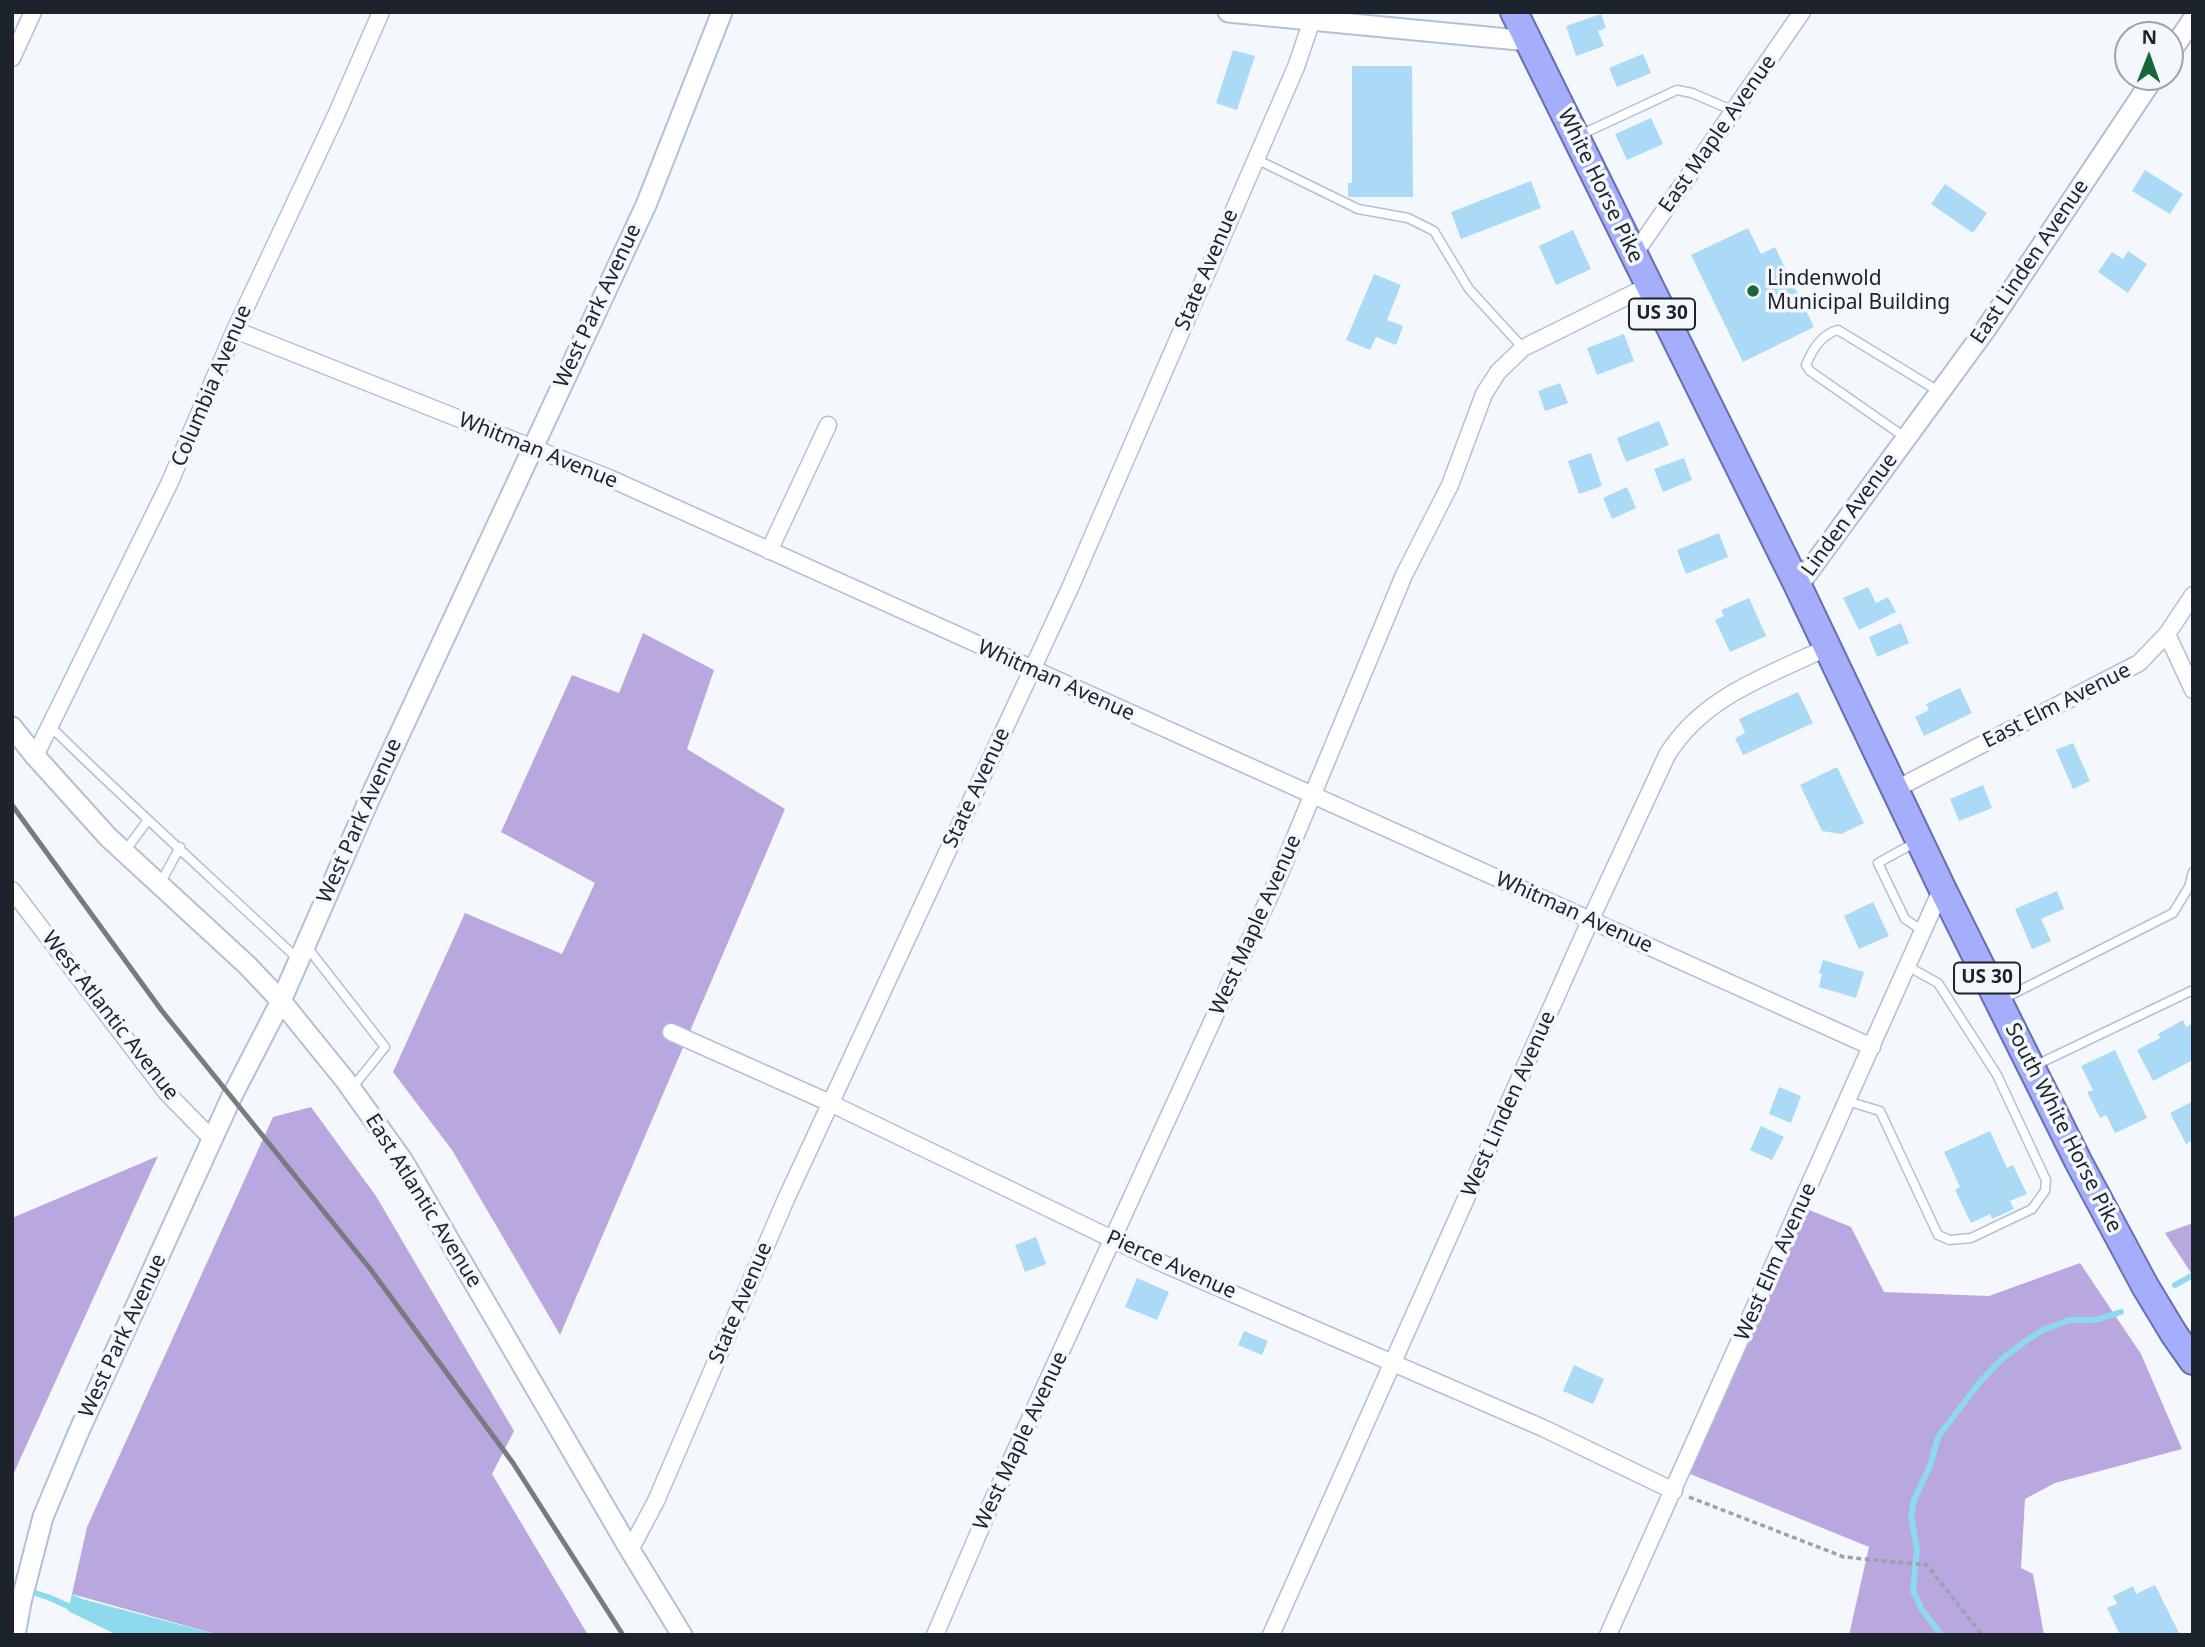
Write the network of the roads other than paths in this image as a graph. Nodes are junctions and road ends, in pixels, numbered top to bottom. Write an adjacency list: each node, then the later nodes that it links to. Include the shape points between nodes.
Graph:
1 (33, 12): 10 (street)
2 (381, 12): 17 (street, Columbia Avenue)
3 (722, 12): 22 (street, West Park Avenue, via 646,205)
4 (1229, 12): 8 (street)
5 (1514, 12): 9 (highway, White Horse Pike / US 30)
6 (1802, 12): 12 (street, East Maple Avenue)
7 (1351, 18): 8 (street); 9 (street)
8 (1312, 20): 14 (street, State Avenue)
9 (1529, 41): 13 (highway, White Horse Pike / US 30)
10 (12, 58)
11 (2145, 91): 19 (street, East Linden Avenue)
12 (1734, 111): 13 (lane, via 1677,90); 15 (street, East Maple Avenue)
13 (1576, 137): 15 (highway, White Horse Pike / US 30)
14 (1256, 159): 18 (lane, via 1358,209 1408,218 1434,231 1469,289); 28 (street, State Avenue)
15 (1633, 256): 16 (highway, White Horse Pike / US 30)
16 (1648, 286): 18 (street, West Maple Avenue); 24 (highway, White Horse Pike / US 30)
17 (234, 330): 22 (street, Whitman Avenue); 30 (street, Columbia Avenue, via 169,484)
18 (1523, 348): 34 (street, West Maple Avenue, via 1498,372 1484,394 1450,485 1404,575)
19 (1940, 392): 21 (street, East Linden Avenue); 21 (lane, via 1838,330 1812,350 1806,365 1810,371)
20 (828, 425): 23 (street)
21 (1904, 442): 24 (street, Linden Avenue)
22 (532, 447): 23 (street, Whitman Avenue); 45 (street, West Park Avenue)
23 (769, 551): 28 (street, Whitman Avenue)
24 (1798, 586): 27 (highway, South White Horse Pike / US 30)
25 (2193, 595): 26 (street, East Elm Avenue)
26 (2167, 634): 29 (street); 33 (street, East Elm Avenue, via 2139,663)
27 (1828, 647): 33 (highway, South White Horse Pike / US 30); 43 (street, West Linden Avenue, via 1725,697 1678,737)
28 (1032, 670): 34 (street, Whitman Avenue); 55 (street, State Avenue)
29 (2193, 690)
30 (50, 726): 32 (street, Columbia Avenue); 35 (lane)
31 (12, 727): 32 (street, East Atlantic Avenue)
32 (35, 756): 38 (street, East Atlantic Avenue)
33 (1896, 789): 36 (highway, South White Horse Pike / US 30)
34 (1312, 796): 43 (street, Whitman Avenue); 57 (street, West Maple Avenue)
35 (148, 820): 37 (lane); 38 (lane)
36 (1920, 840): 41 (highway, South White Horse Pike / US 30); 44 (lane, via 1878,863 1905,919)
37 (180, 847): 40 (lane); 45 (lane)
38 (125, 852): 40 (street, East Atlantic Avenue)
39 (2193, 872): 49 (lane, via 2173,914)
40 (160, 884): 48 (street, East Atlantic Avenue)
41 (1942, 888): 44 (street, West Elm Avenue); 49 (highway, South White Horse Pike / US 30)
42 (12, 890): 56 (street, West Atlantic Avenue, via 167,1093)
43 (1590, 920): 51 (street, Whitman Avenue); 59 (street, West Linden Avenue)
44 (1923, 931): 46 (street, West Elm Avenue)
45 (302, 952): 48 (street, West Park Avenue); 53 (lane, via 385,1047)
46 (1907, 966): 51 (street, West Elm Avenue); 54 (lane, via 1938,983 1997,1075 2046,1180 2045,1191 2032,1209 1971,1238 1950,1240 1938,1235 1880,1111)
47 (2193, 990): 52 (lane)
48 (281, 1001): 53 (street, East Atlantic Avenue); 56 (street, West Park Avenue)
49 (1999, 1002): 52 (highway, South White Horse Pike / US 30)
50 (671, 1032): 55 (street, Pierce Avenue)
51 (1872, 1047): 54 (street, West Elm Avenue)
52 (2032, 1068): 58 (highway, South White Horse Pike / US 30, via 2145,1286)
53 (351, 1088): 61 (street, East Atlantic Avenue, via 403,1160)
54 (1847, 1101): 60 (street, West Elm Avenue)
55 (830, 1103): 57 (street, Pierce Avenue); 61 (street, State Avenue, via 656,1501)
56 (212, 1139): 62 (street, West Park Avenue, via 53,1491 20,1602)
57 (1114, 1239): 59 (street, Pierce Avenue); 64 (street, West Maple Avenue)
58 (2193, 1362)
59 (1394, 1363): 60 (street, Pierce Avenue); 65 (street, West Linden Avenue)
60 (1674, 1491): 66 (street, West Elm Avenue)
61 (630, 1550): 63 (street, East Atlantic Avenue)
62 (15, 1635)
63 (682, 1635)
64 (935, 1635)
65 (1271, 1635)
66 (1608, 1635)

